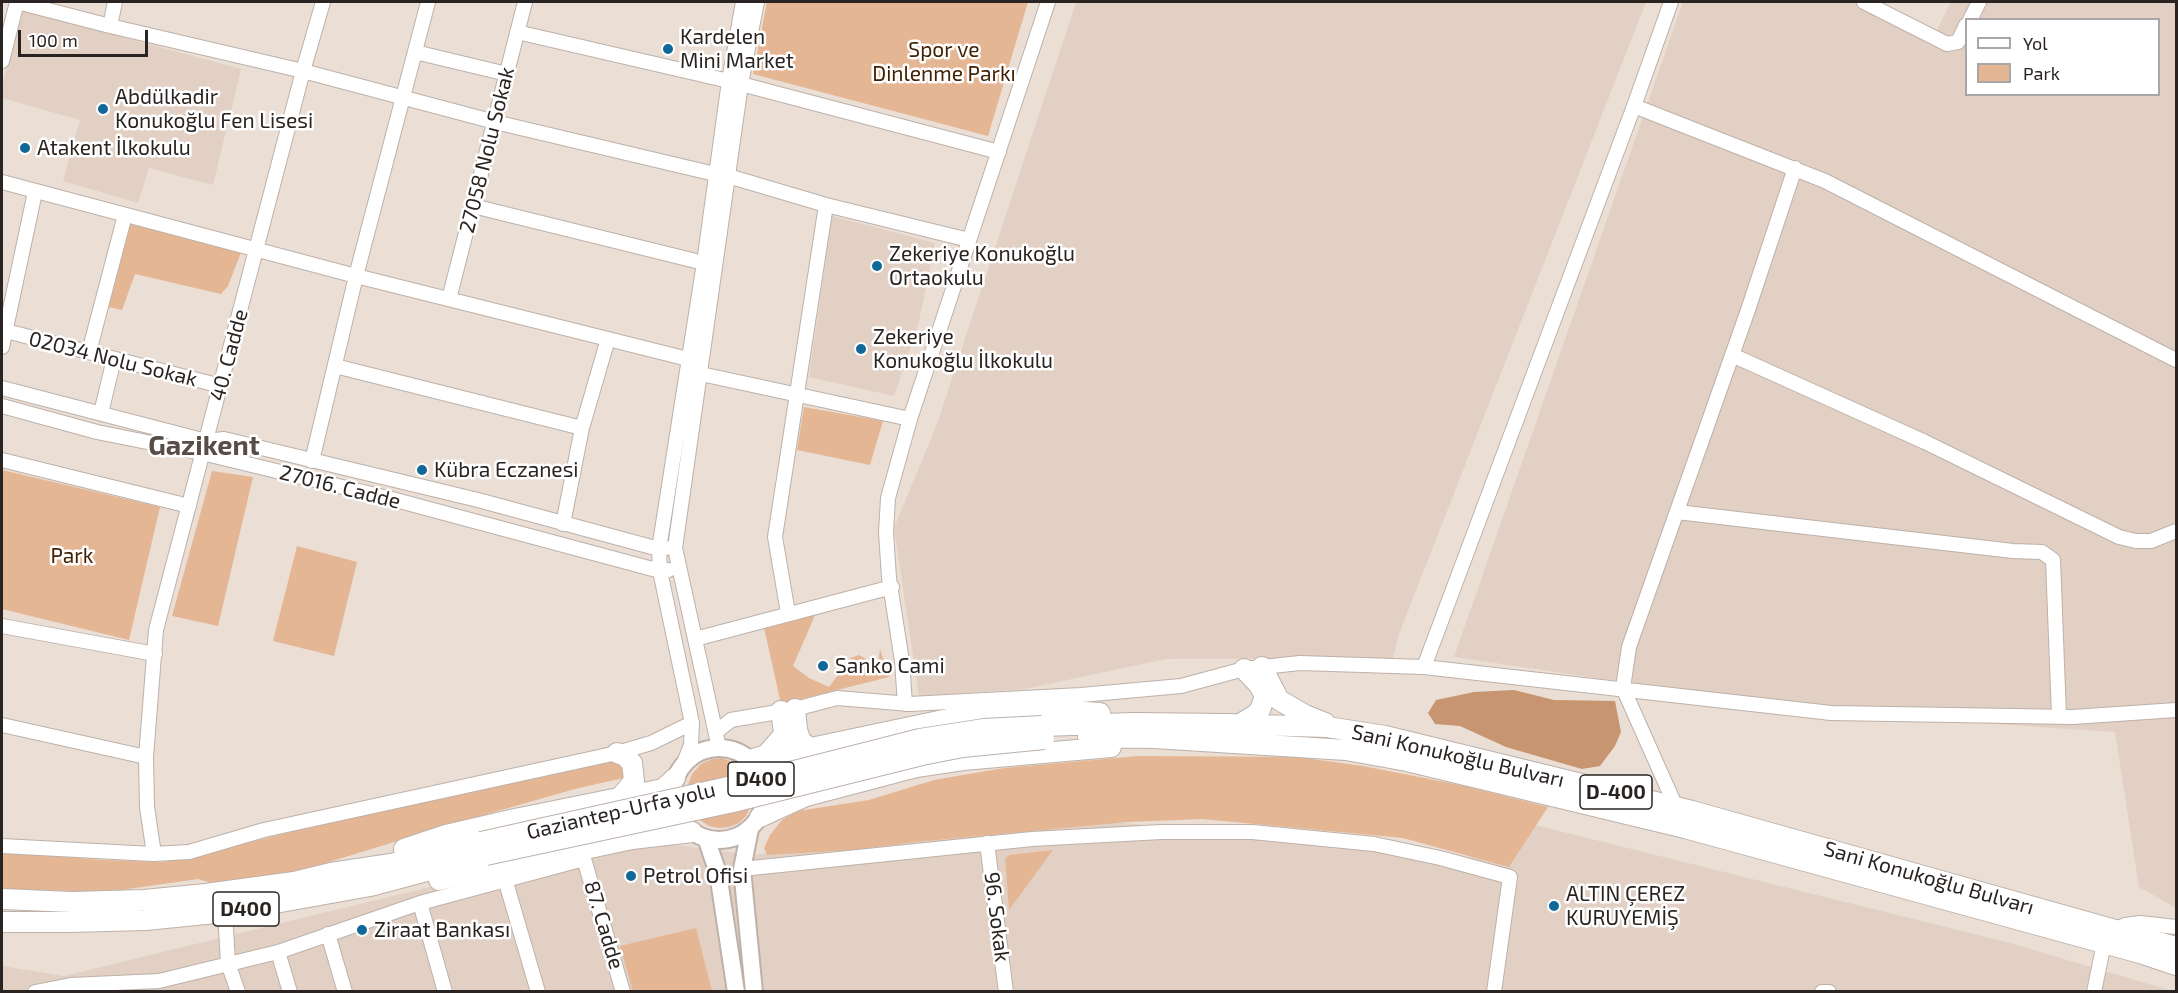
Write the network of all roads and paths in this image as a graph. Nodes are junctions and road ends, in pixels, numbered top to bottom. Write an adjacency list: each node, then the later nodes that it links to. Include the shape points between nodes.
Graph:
1 (17, 2): 13 (street); 17 (street)
2 (115, 2): 13 (street)
3 (323, 2): 18 (street, 40. Cadde)
4 (428, 2): 16 (street)
5 (525, 2): 15 (street, 27058 Nolu Sokak)
6 (743, 2): 20 (street)
7 (757, 2): 20 (street)
8 (1048, 2): 24 (street)
9 (1671, 2): 22 (street)
10 (1864, 2): 14 (street, via 1947,44 1958,42)
11 (1979, 2): 12 (street)
12 (1971, 18)
13 (110, 26): 18 (street)
14 (1965, 27)
15 (518, 32): 19 (street, 27058 Nolu Sokak); 20 (street)
16 (414, 52): 19 (street); 21 (street)
17 (2, 61)
18 (303, 71): 21 (street); 33 (street, 40. Cadde)
19 (507, 74): 23 (street, 27058 Nolu Sokak)
20 (735, 83): 24 (street); 26 (street)
21 (402, 98): 23 (street); 35 (street)
22 (1634, 106): 25 (street); 71 (street)
23 (495, 122): 26 (street); 30 (street, 27058 Nolu Sokak)
24 (999, 152): 32 (street)
25 (1795, 168): 42 (street); 45 (street)
26 (722, 175): 29 (street); 34 (street); 47 (street)
27 (2, 182): 28 (street)
28 (35, 192): 31 (street); 37 (street)
29 (826, 205): 32 (street); 50 (street)
30 (473, 206): 34 (street); 36 (street, 27058 Nolu Sokak)
31 (125, 215): 33 (street); 41 (street)
32 (969, 240): 53 (street)
33 (258, 249): 35 (street); 48 (street, 40. Cadde)
34 (704, 263): 44 (street)
35 (356, 276): 36 (street); 46 (street)
36 (449, 299): 39 (street)
37 (6, 304): 38 (street)
38 (6, 331): 40 (street); 41 (street, 02034 Nolu Sokak)
39 (608, 339): 44 (street); 54 (street)
40 (2, 347)
41 (89, 352): 43 (street, 02034 Nolu Sokak)
42 (1732, 355): 59 (street); 61 (street, via 1925,442 2119,537 2151,541)
43 (114, 359): 48 (street, 02034 Nolu Sokak); 52 (street)
44 (688, 359): 63 (street)
45 (2176, 360)
46 (335, 366): 54 (street); 57 (street)
47 (700, 374): 50 (street); 62 (street)
48 (221, 386): 55 (street, 40. Cadde)
49 (2, 388): 52 (street, 27016. Cadde)
50 (796, 395): 53 (street); 67 (street, via 775,537)
51 (2, 406): 55 (street, 27016. Cadde, via 97,432)
52 (101, 413): 55 (street, 27016. Cadde)
53 (910, 419): 66 (street, via 888,498 886,532)
54 (582, 429): 60 (street)
55 (204, 447): 57 (street, 27016. Cadde, via 224,439); 58 (street, 40. Cadde); 65 (street, 27016. Cadde)
56 (2, 460): 58 (street)
57 (312, 461): 60 (street, 27016. Cadde)
58 (189, 506): 70 (street, 40. Cadde, via 156,630)
59 (1677, 512): 73 (street, via 1629,647); 77 (street, via 2042,552 2053,560)
60 (563, 524): 63 (street, 27016. Cadde)
61 (2176, 531)
62 (675, 548): 63 (street, 27016. Cadde); 64 (street)
63 (659, 549): 65 (street)
64 (678, 569): 65 (street, 27016. Cadde); 69 (street)
65 (660, 571): 78 (street)
66 (891, 587): 67 (street); 74 (street)
67 (788, 613): 69 (street)
68 (2, 626): 70 (street)
69 (694, 639): 83 (street)
70 (156, 654): 87 (street, 40. Cadde)
71 (1424, 667): 72 (street, via 1300,663); 73 (street)
72 (1253, 668): 74 (street, via 1181,686); 79 (highway, via 1265,696 1255,716); 81 (highway, via 1279,700)
73 (1623, 688): 77 (street, via 1831,713); 91 (street)
74 (905, 704): 75 (street, via 837,698)
75 (788, 710): 83 (street, via 731,720); 85 (highway, via 801,742); 88 (highway, via 782,737)
76 (2176, 710): 77 (street)
77 (2059, 716)
78 (692, 723): 86 (street, via 651,743); 89 (street, via 691,745)
79 (1233, 724): 81 (highway, Sani Konukoğlu Bulvarı / D-400); 82 (highway, Sani Konukoğlu Bulvarı / D-400, via 1134,723); 85 (highway, via 1072,711 1003,711)
80 (2, 725): 87 (street)
81 (1342, 729): 91 (highway, Sani Konukoğlu Bulvarı / D-400, via 1396,738)
82 (1043, 732): 84 (highway, Sani Konukoğlu Bulvarı / D-400); 96 (highway, Gaziantep-Urfa yolu / D400, bridge, via 846,772 733,802)
83 (718, 740): 88 (main road); 89 (main road, via 694,755)
84 (1214, 741): 92 (highway, via 1003,756 916,767 806,796); 107 (highway, Sani Konukoğlu Bulvarı / D-400, via 1346,750 1407,761)
85 (811, 748): 88 (highway)
86 (617, 753): 90 (highway, via 632,763 634,781); 97 (street, via 264,830 189,852)
87 (146, 757): 97 (street, 40. Cadde, via 147,807)
88 (759, 757): 92 (main road, via 757,765 765,787 765,802)
89 (679, 771): 90 (highway, via 663,789); 93 (main road, via 672,793 674,808 681,821)
90 (619, 799): 99 (highway, via 446,835)
91 (1676, 807): 107 (highway, Sani Konukoğlu Bulvarı / D-400)
92 (755, 823): 93 (main road, via 737,837 722,840); 98 (main road)
93 (699, 835): 101 (highway, via 632,839 431,881); 122 (main road, via 718,873)
94 (987, 843): 98 (street); 124 (street, 96. Sokak); 125 (street, via 1150,833 1252,832 1374,844 1510,877)
95 (2, 846): 97 (street)
96 (483, 849): 99 (highway, D400); 101 (highway, D400)
97 (154, 854)
98 (742, 869): 123 (main road)
99 (331, 873): 102 (highway, D400, via 294,882 144,900)
100 (505, 879): 103 (street); 120 (street); 121 (street, 87. Cadde, via 584,859)
101 (370, 886): 104 (highway, D400)
102 (2, 899)
103 (420, 903): 108 (street); 119 (street)
104 (225, 912): 105 (highway, D400, via 146,920); 111 (street)
105 (2, 922)
106 (2176, 927): 107 (street, via 2140,923)
107 (2111, 933): 109 (highway, Sani Konukoğlu Bulvarı / D-400); 112 (highway, Sani Konukoğlu Bulvarı / D-400); 128 (street)
108 (328, 934): 110 (street); 118 (street)
109 (2176, 947)
110 (278, 952): 111 (street); 117 (street)
111 (228, 963): 113 (street); 116 (street)
112 (2176, 965)
113 (160, 986): 114 (street)
114 (72, 988): 115 (street)
115 (35, 992)
116 (238, 992)
117 (290, 992)
118 (345, 992)
119 (445, 992)
120 (538, 992)
121 (623, 992)
122 (736, 992)
123 (754, 992)
124 (1006, 992)
125 (1494, 992)
126 (1822, 992): 127 (street)
127 (1829, 992)
128 (2094, 992)

